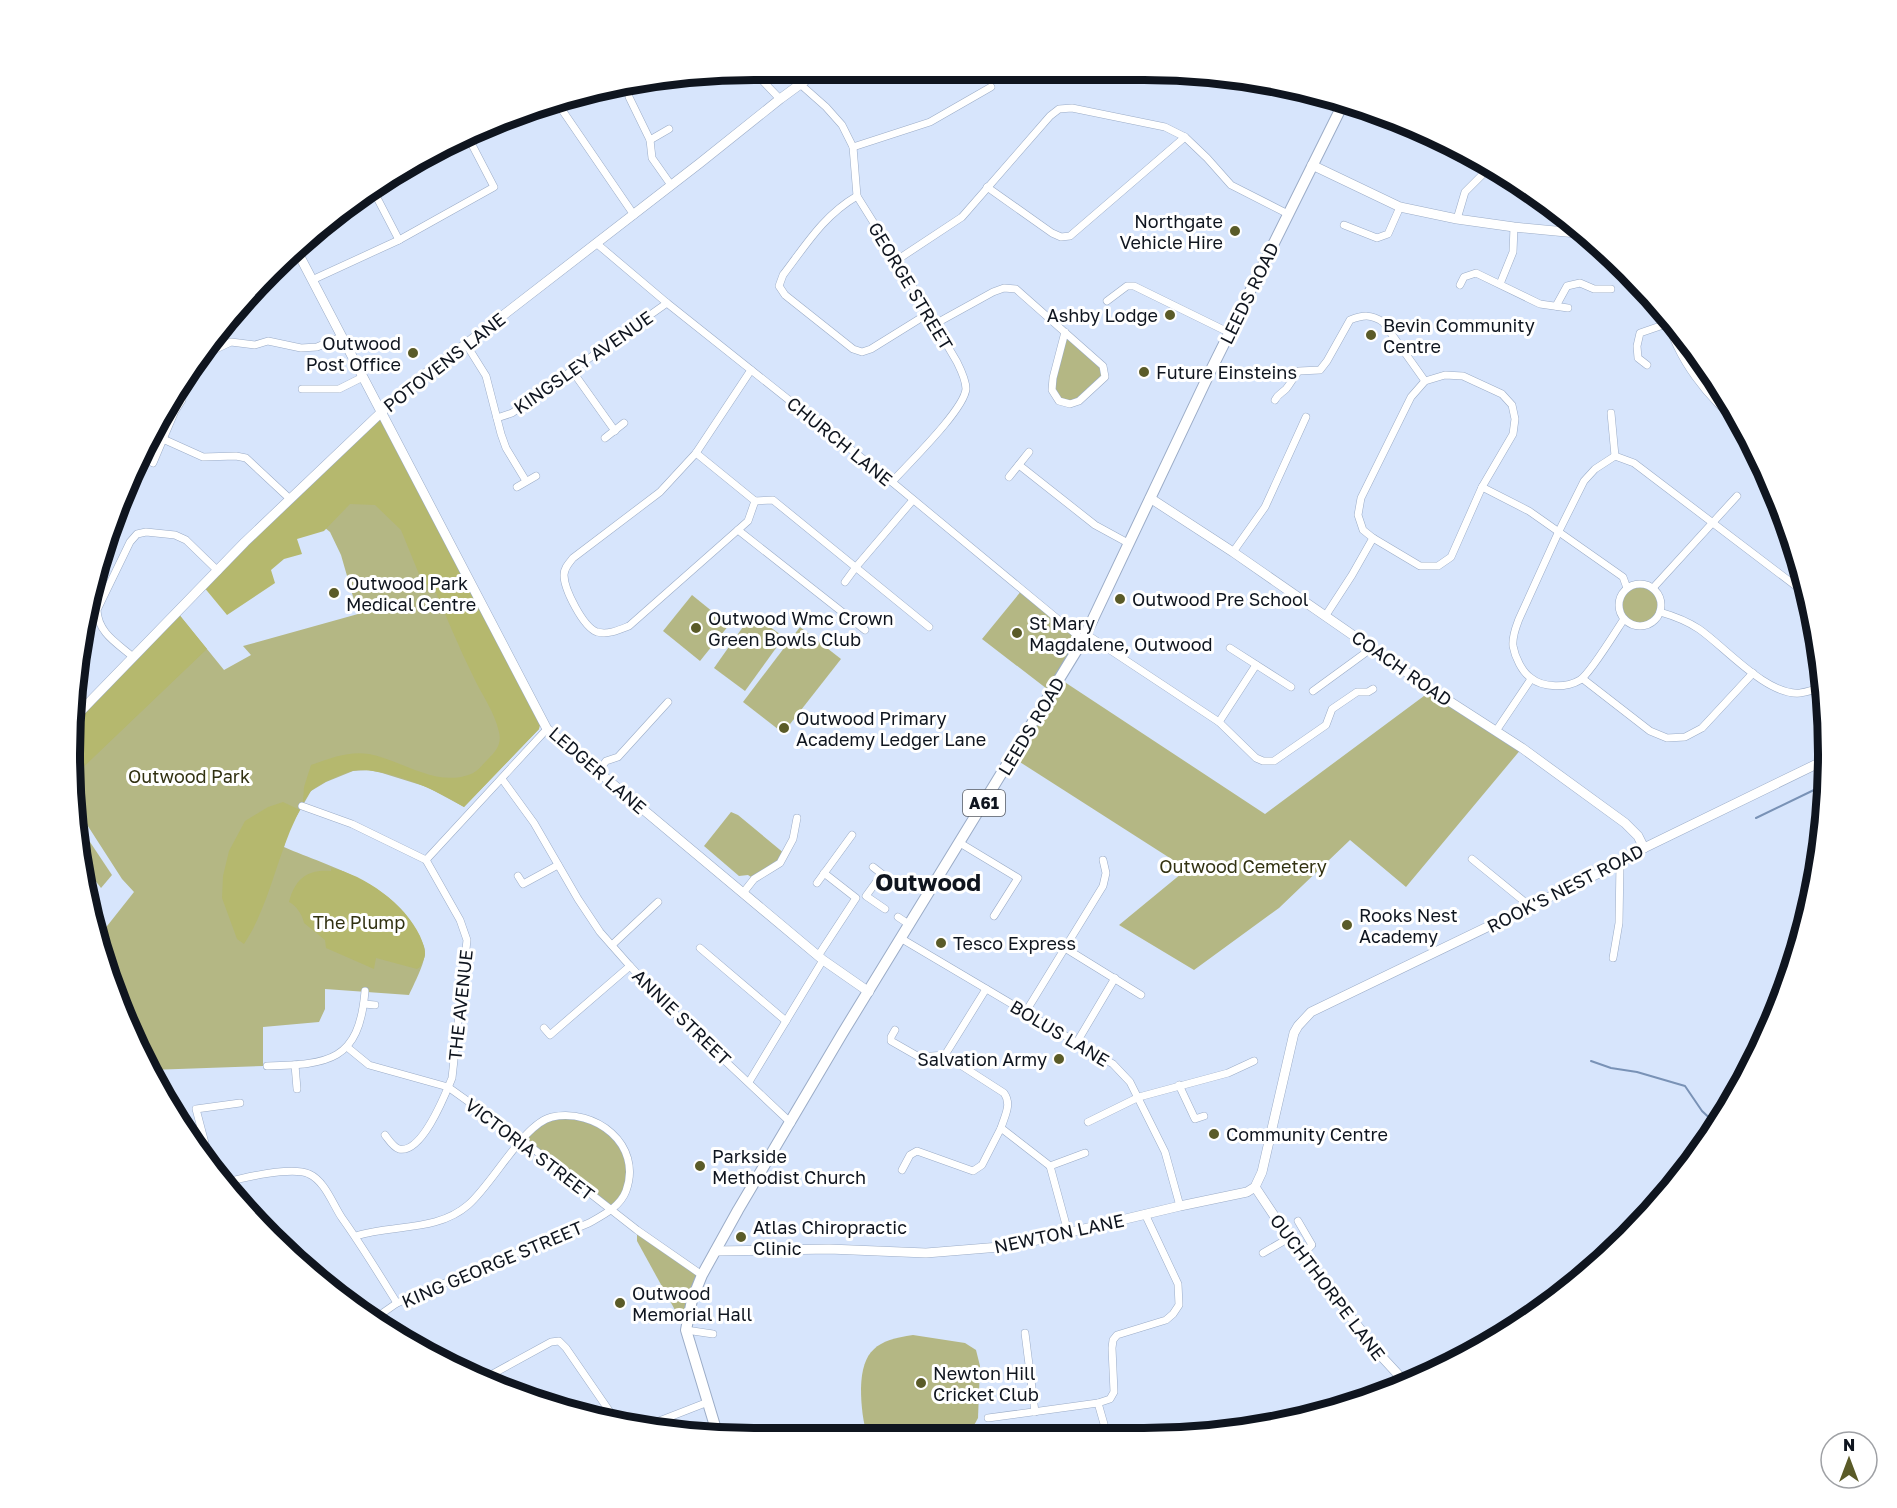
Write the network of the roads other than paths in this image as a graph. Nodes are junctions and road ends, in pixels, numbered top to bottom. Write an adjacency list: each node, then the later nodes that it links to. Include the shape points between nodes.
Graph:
1 (762, 80): 6 (street)
2 (806, 80): 3 (street, POTOVENS LANE)
3 (800, 84): 6 (street, POTOVENS LANE); 13 (street, GEORGE STREET, via 842,125)
4 (991, 87): 13 (street, via 930,122)
5 (629, 97): 11 (street)
6 (780, 99): 16 (street, POTOVENS LANE)
7 (560, 108): 21 (street)
8 (1340, 109): 14 (main road, LEEDS ROAD / A61)
9 (669, 129): 11 (street)
10 (1185, 137): 17 (street, via 1165,127 1072,108 1059,109); 17 (street, via 1070,236 1052,233); 22 (street, via 1231,185)
11 (650, 140): 16 (street, via 652,158)
12 (471, 142): 27 (street, via 495,187)
13 (853, 147): 19 (street, GEORGE STREET)
14 (1312, 165): 20 (street); 22 (main road, LEEDS ROAD / A61)
15 (1484, 173): 23 (street, via 1465,192)
16 (671, 185): 21 (street, POTOVENS LANE)
17 (987, 187): 30 (street, via 962,217)
18 (376, 195): 27 (street)
19 (857, 196): 30 (street, GEORGE STREET); 39 (street, via 827,217 779,286 853,350 862,352)
20 (1400, 207): 23 (street); 24 (street, via 1388,234 1377,238)
21 (634, 214): 28 (street, POTOVENS LANE)
22 (1288, 214): 43 (main road, LEEDS ROAD / A61)
23 (1457, 219): 25 (street)
24 (1344, 225)
25 (1514, 227): 26 (street); 32 (street, via 1513,252)
26 (1570, 232)
27 (399, 240): 31 (street)
28 (596, 243): 36 (street, CHURCH LANE); 46 (street, POTOVENS LANE)
29 (300, 256): 31 (street, LEDGER LANE)
30 (897, 260): 39 (street, GEORGE STREET)
31 (312, 280): 44 (street, LEDGER LANE)
32 (1500, 284): 33 (street, via 1476,273 1464,277); 37 (street, via 1540,304)
33 (1460, 285)
34 (1611, 289): 37 (street, via 1594,289 1580,283 1567,286)
35 (1107, 301): 43 (street, via 1124,287 1134,286)
36 (667, 303): 49 (street, CHURCH LANE); 50 (street, KINGSLEY AVENUE)
37 (1556, 306): 38 (street)
38 (1568, 308)
39 (929, 313): 41 (street, GEORGE STREET)
40 (1662, 323): 48 (street, via 1640,333 1638,358)
41 (935, 324): 42 (street, via 1004,288 1016,289); 73 (street, GEORGE STREET, via 957,362 966,390 951,417)
42 (1065, 332): 42 (street, via 1103,366 1105,377 1070,404 1059,401 1052,390)
43 (1230, 333): 77 (main road, LEEDS ROAD / A61)
44 (341, 337): 47 (street, via 317,347 268,341); 51 (street, LEDGER LANE)
45 (1677, 342): 56 (street, via 1706,390)
46 (466, 344): 57 (street, POTOVENS LANE); 60 (street, via 486,376)
47 (217, 345)
48 (1647, 365)
49 (751, 370): 66 (street); 73 (street, CHURCH LANE)
50 (573, 372): 60 (street, KINGSLEY AVENUE, via 512,413); 62 (street)
51 (363, 377): 53 (street, via 339,389); 57 (street, LEDGER LANE)
52 (1425, 381): 55 (street, via 1383,322 1363,315 1350,320 1320,370 1299,371); 75 (street, via 1445,375 1463,376 1502,394 1512,405 1513,434); 84 (street, via 1411,397 1361,498 1358,515 1363,530)
53 (302, 389)
54 (182, 400): 64 (street)
55 (1275, 400)
56 (1717, 401)
57 (381, 411): 78 (street, POTOVENS LANE); 113 (street, LEDGER LANE)
58 (1611, 414): 67 (street)
59 (1306, 417): 86 (street, via 1265,507)
60 (497, 418): 72 (street, via 506,448)
61 (624, 423): 62 (street)
62 (615, 431): 63 (street)
63 (605, 438)
64 (163, 439): 68 (street); 78 (street, via 202,457 246,458)
65 (1029, 452): 69 (street)
66 (696, 453): 80 (street); 82 (street, via 660,492 566,566 564,576 587,626 597,632 612,633 629,626)
67 (1615, 456): 81 (street, via 1634,463); 83 (street, via 1595,468 1584,482)
68 (153, 463)
69 (1018, 465): 71 (street); 85 (street, via 1095,525)
70 (536, 476): 72 (street)
71 (1009, 477)
72 (526, 482): 74 (street)
73 (892, 482): 79 (street, CHURCH LANE)
74 (517, 487)
75 (1482, 487): 83 (street); 84 (street, via 1451,557 1438,566 1420,566)
76 (1737, 496): 81 (street)
77 (1150, 498): 85 (main road, LEEDS ROAD / A61); 86 (street, COACH ROAD)
78 (290, 499): 88 (street, POTOVENS LANE)
79 (914, 500): 87 (street); 98 (street, CHURCH LANE)
80 (755, 501): 82 (street, via 748,521); 87 (street, via 773,500)
81 (1713, 522): 90 (street); 92 (street)
82 (738, 530): 97 (street)
83 (1559, 531): 91 (street, via 1623,577); 105 (street, via 1514,633 1513,646 1520,665)
84 (1373, 538): 94 (street)
85 (1128, 543): 98 (main road, LEEDS ROAD / A61)
86 (1233, 552): 94 (street, COACH ROAD)
87 (856, 567): 89 (street); 96 (street)
88 (218, 571): 101 (street, POTOVENS LANE); 101 (street, via 186,540 146,532 136,534 97,610 102,630)
89 (845, 582)
90 (1797, 587)
91 (1627, 588): 92 (street, via 1640,584); 95 (street, via 1619,602)
92 (1653, 588): 93 (street, via 1660,599)
93 (1660, 612): 95 (street, via 1645,625); 103 (street, via 1699,629)
94 (1326, 615): 100 (street, COACH ROAD)
95 (1624, 619): 104 (street)
96 (929, 627)
97 (866, 630)
98 (1084, 637): 112 (street, CHURCH LANE); 121 (main road, LEEDS ROAD / A61)
99 (1230, 648): 102 (street)
100 (1372, 648): 109 (street); 114 (street, COACH ROAD)
101 (133, 657): 111 (street, POTOVENS LANE)
102 (1256, 665): 106 (street); 112 (street)
103 (1753, 673): 104 (street, via 1702,728 1685,737 1667,738 1650,731); 108 (street, via 1785,692)
104 (1583, 678): 105 (street, via 1556,686)
105 (1531, 679): 114 (street)
106 (1291, 687)
107 (1373, 689): 112 (street, CHURCH LANE, via 1357,692 1332,709 1326,725 1274,761 1256,758)
108 (1814, 690)
109 (1313, 691)
110 (668, 702): 116 (street, via 618,757 606,761)
111 (81, 711)
112 (1219, 722)
113 (547, 729): 116 (street, LEDGER LANE); 117 (street)
114 (1496, 731): 122 (street, COACH ROAD, via 1625,823)
115 (1818, 764): 122 (street, ROOK'S NEST ROAD)
116 (598, 772): 132 (street, LEDGER LANE)
117 (502, 779): 124 (street); 127 (street)
118 (302, 806): 124 (street)
119 (796, 818): 132 (street, via 793,839 780,863 754,879)
120 (852, 835): 129 (street)
121 (960, 843): 136 (street, via 1018,878); 138 (main road, LEEDS ROAD / A61)
122 (1644, 848): 126 (street, ROOK'S NEST ROAD)
123 (1472, 859): 134 (street)
124 (426, 860): 165 (street, THE AVENUE, via 467,940)
125 (1103, 860): 142 (street, via 1103,886)
126 (1620, 864): 134 (street, ROOK'S NEST ROAD); 144 (street, via 1619,923)
127 (558, 865): 130 (street, via 523,884); 140 (street)
128 (873, 867): 135 (street, via 882,874 866,896)
129 (824, 873): 131 (street); 143 (street, via 856,898)
130 (518, 876)
131 (818, 883)
132 (743, 893): 143 (street, LEDGER LANE)
133 (658, 902): 140 (street)
134 (1531, 907): 180 (street, ROOK'S NEST ROAD, via 1311,1012 1294,1033 1262,1172)
135 (885, 909)
136 (994, 916)
137 (898, 917): 138 (street)
138 (910, 925): 139 (main road, LEEDS ROAD / A61)
139 (902, 939): 147 (street, BOLUS LANE); 149 (main road, LEEDS ROAD / A61)
140 (612, 945): 145 (street)
141 (700, 948): 154 (street)
142 (1065, 948): 146 (street); 153 (street)
143 (820, 958): 149 (street, LEDGER LANE); 154 (street)
144 (1613, 958)
145 (630, 966): 155 (street, ANNIE STREET, via 550,1035); 163 (street, ANNIE STREET)
146 (1115, 978): 150 (street); 157 (street)
147 (986, 989): 153 (street, BOLUS LANE); 159 (street)
148 (365, 991): 151 (street)
149 (869, 992): 171 (main road, LEEDS ROAD / A61)
150 (1141, 995)
151 (364, 1004): 152 (street); 158 (street, via 356,1034)
152 (375, 1005)
153 (1025, 1013): 157 (street, BOLUS LANE)
154 (786, 1021): 163 (street)
155 (544, 1028)
156 (895, 1030): 159 (street, via 891,1041 919,1057)
157 (1077, 1042): 167 (street, BOLUS LANE, via 1113,1064)
158 (347, 1047): 161 (street, via 325,1060); 165 (street, VICTORIA STREET, via 369,1065)
159 (945, 1055): 172 (street, via 1004,1093 1008,1107)
160 (1254, 1060): 164 (street, via 1228,1073)
161 (295, 1065): 162 (street); 166 (street)
162 (267, 1066)
163 (749, 1082): 171 (street, ANNIE STREET)
164 (1179, 1085): 167 (street); 169 (street, via 1195,1119)
165 (448, 1087): 173 (street, THE AVENUE, via 424,1135 410,1147 399,1149); 174 (street, VICTORIA STREET)
166 (297, 1089)
167 (1139, 1097): 170 (street); 181 (street, BOLUS LANE, via 1165,1152)
168 (240, 1103): 175 (street, via 196,1109)
169 (1204, 1116)
170 (1088, 1122)
171 (791, 1123): 188 (main road, LEEDS ROAD / A61)
172 (1001, 1128): 177 (street); 178 (street, via 982,1165 973,1171 916,1151)
173 (386, 1136)
174 (522, 1140): 182 (street, VICTORIA STREET); 182 (street, via 535,1125 550,1117 587,1118 605,1126 619,1140 629,1174 625,1192); 186 (street, via 468,1206 420,1226)
175 (205, 1145)
176 (1085, 1153): 177 (street)
177 (1050, 1166): 185 (street)
178 (902, 1170)
179 (232, 1181): 186 (street, via 290,1171 309,1174)
180 (1255, 1187): 181 (street, NEWTON LANE); 187 (street, OUCHTHORPE LANE)
181 (1179, 1206): 183 (street, NEWTON LANE)
182 (611, 1210): 191 (street, VICTORIA STREET); 192 (street, KING GEORGE STREET, via 589,1223)
183 (1145, 1214): 185 (street, NEWTON LANE); 200 (street, via 1178,1284 1179,1305 1166,1320 1117,1335 1112,1348 1114,1392 1110,1399)
184 (1298, 1221): 190 (street, via 1312,1245)
185 (1068, 1232): 188 (street, NEWTON LANE, via 1012,1246 926,1252)
186 (356, 1236): 192 (street)
187 (1289, 1238): 189 (street); 190 (street, OUCHTHORPE LANE)
188 (715, 1251): 191 (main road, LEEDS ROAD / A61)
189 (1263, 1253)
190 (1302, 1255): 198 (street, OUCHTHORPE LANE)
191 (702, 1275): 194 (main road, LEEDS ROAD / A61)
192 (397, 1303): 193 (street, KING GEORGE STREET)
193 (379, 1315)
194 (686, 1330): 196 (street); 199 (main road, LEEDS ROAD / A61)
195 (1025, 1333): 201 (street)
196 (713, 1334)
197 (490, 1375): 202 (street, via 551,1342 560,1341)
198 (1401, 1377)
199 (708, 1402): 204 (street); 205 (main road, LEEDS ROAD / A61)
200 (1098, 1403): 201 (street); 206 (street)
201 (1035, 1412): 203 (street)
202 (611, 1413)
203 (988, 1418)
204 (657, 1422)
205 (715, 1427)
206 (1105, 1428)

